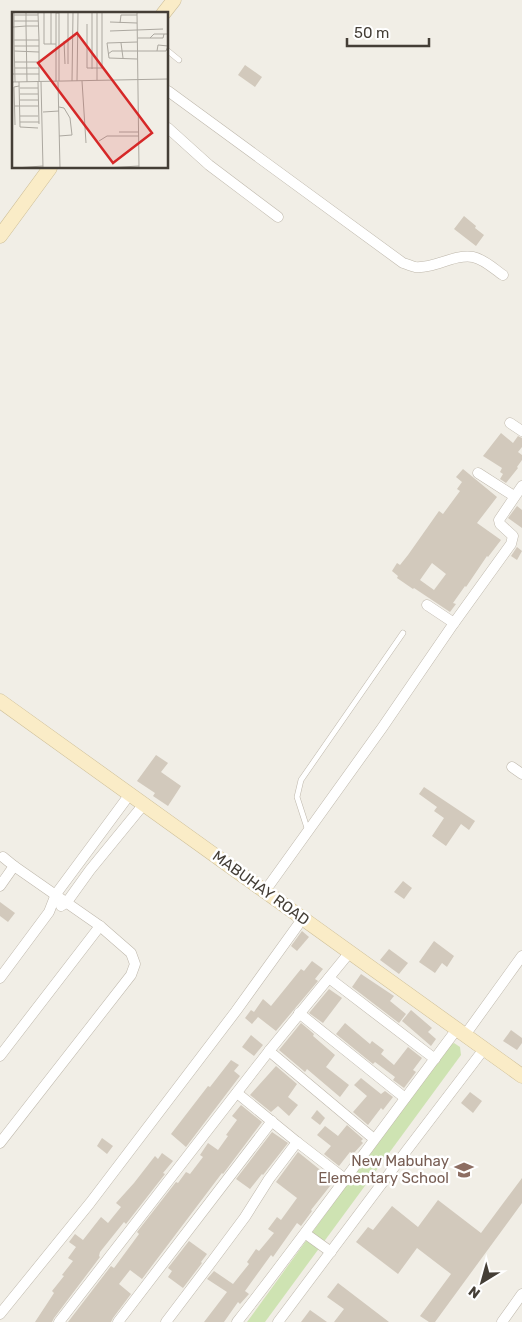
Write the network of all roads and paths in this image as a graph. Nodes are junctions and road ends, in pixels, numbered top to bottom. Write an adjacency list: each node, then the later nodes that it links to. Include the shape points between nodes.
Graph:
1 (174, 0): 2 (street)
2 (165, 12)
3 (169, 52): 4 (lane)
4 (179, 60)
5 (169, 92): 10 (street, via 403,263 415,267 429,266 473,257)
6 (169, 129): 8 (street, via 209,165)
7 (49, 169): 9 (street)
8 (278, 217)
9 (0, 236)
10 (502, 275)
11 (510, 423): 12 (street)
12 (522, 431)
13 (478, 473): 15 (street)
14 (522, 486): 15 (street)
15 (514, 496): 17 (street, via 499,520 513,536 511,544)
16 (427, 605): 17 (street)
17 (454, 623): 24 (street)
18 (403, 633): 24 (lane, via 301,780 297,797)
19 (0, 701): 22 (street, MABUHAY ROAD)
20 (512, 767): 21 (street)
21 (522, 774)
22 (130, 794): 23 (street, MABUHAY ROAD); 26 (street)
23 (144, 804): 28 (street); 30 (street, MABUHAY ROAD)
24 (308, 831): 30 (street)
25 (3, 857): 27 (street)
26 (80, 862): 28 (street); 31 (street)
27 (14, 866): 29 (street); 31 (street)
28 (90, 870): 32 (street)
29 (0, 886)
30 (265, 891): 34 (street, MABUHAY ROAD)
31 (56, 894): 32 (street); 33 (street)
32 (67, 902): 33 (street); 35 (street)
33 (50, 912): 38 (street)
34 (303, 918): 36 (street, MABUHAY ROAD); 57 (street, via 90,1203)
35 (100, 926): 44 (street); 52 (street, via 131,953 134,968)
36 (350, 952): 39 (street); 41 (street, MABUHAY ROAD)
37 (522, 956): 41 (street)
38 (0, 978)
39 (329, 978): 40 (street); 45 (street)
40 (299, 1013): 43 (street); 48 (street)
41 (461, 1032): 42 (street, MABUHAY ROAD); 45 (street)
42 (484, 1049): 46 (street, MABUHAY ROAD); 55 (street)
43 (269, 1051): 47 (street); 50 (street)
44 (0, 1056)
45 (435, 1059): 48 (street)
46 (522, 1076)
47 (238, 1093): 49 (street); 59 (street)
48 (405, 1098): 50 (street)
49 (272, 1121): 51 (street); 60 (street)
50 (374, 1139): 53 (street)
51 (297, 1142): 53 (street); 61 (street)
52 (0, 1143)
53 (345, 1178): 54 (street)
54 (306, 1234): 55 (street); 62 (street)
55 (331, 1252): 63 (street)
56 (522, 1294): 58 (street)
57 (0, 1314)
58 (507, 1320)
59 (59, 1322)
60 (118, 1322)
61 (166, 1322)
62 (237, 1322)
63 (278, 1322)

